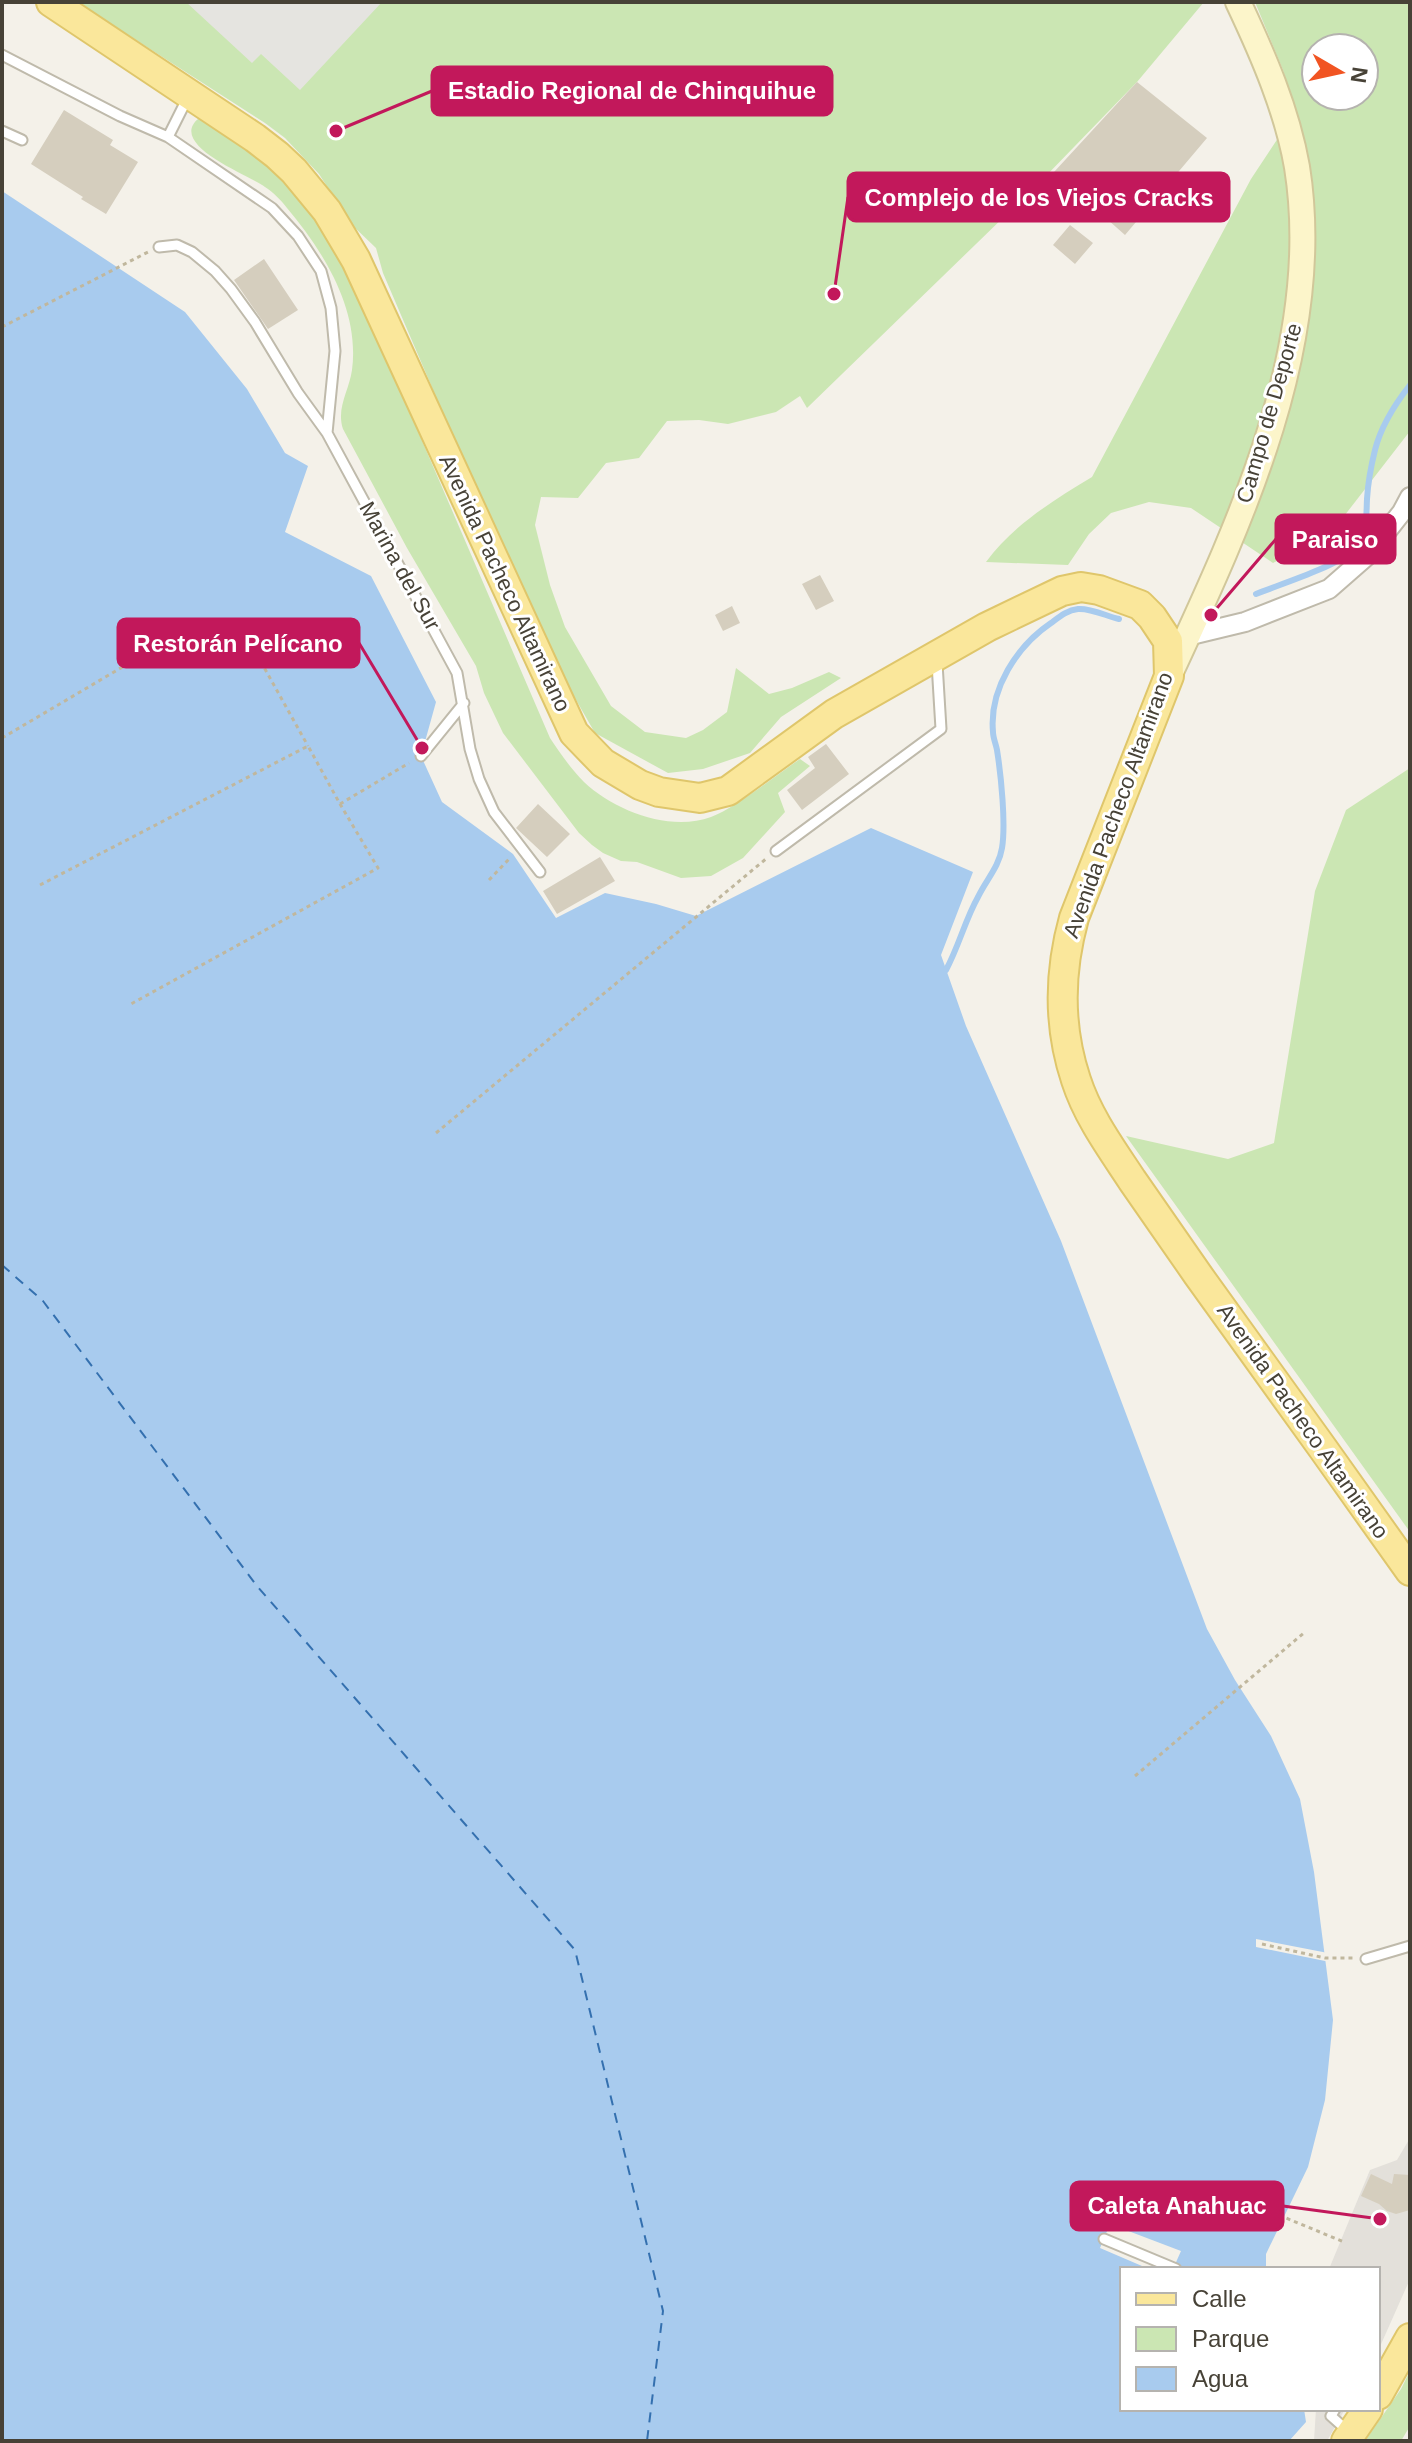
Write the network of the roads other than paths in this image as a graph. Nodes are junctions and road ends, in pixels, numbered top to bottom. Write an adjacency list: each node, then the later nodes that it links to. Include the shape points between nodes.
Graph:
1 (1238, 2): 11 (main road, Campo de Deporte, via 1289,130 1301,202 1303,265 1271,424 1234,530)
2 (60, 4): 4 (main road, Avenida Pacheco Altamirano)
3 (2, 55): 6 (lane)
4 (189, 94): 6 (lane); 12 (main road, Avenida Pacheco Altamirano, via 277,155 310,189 342,235 574,733 603,763 659,792 700,798 728,791 834,714)
5 (2, 131): 7 (lane)
6 (168, 137): 9 (lane, via 272,208 321,271 335,351)
7 (22, 140)
8 (159, 247): 9 (lane, Marina del Sur, via 177,245 192,252 231,289)
9 (327, 433): 14 (lane, Marina del Sur, via 457,673)
10 (1410, 497): 11 (street, via 1369,554 1329,589 1245,622)
11 (1187, 636): 13 (main road, Campo de Deporte)
12 (936, 655): 13 (main road, Avenida Pacheco Altamirano, via 1062,591 1090,588 1140,605 1152,617 1168,641); 16 (lane, via 941,729)
13 (1169, 676): 18 (main road, Avenida Pacheco Altamirano, via 1074,918 1062,1012 1069,1058 1085,1105 1110,1147)
14 (464, 703): 15 (lane); 17 (lane, Marina del Sur, via 479,779 494,812)
15 (421, 756)
16 (776, 851)
17 (540, 872)
18 (1410, 1571)
19 (1410, 1946): 20 (lane)
20 (1366, 1959)
21 (1104, 2239): 22 (lane)
22 (1171, 2267)
23 (1410, 2338): 24 (main road)
24 (1380, 2391)
25 (1334, 2411): 27 (lane, via 1331,2416)
26 (1367, 2411): 27 (main road)
27 (1349, 2438)

